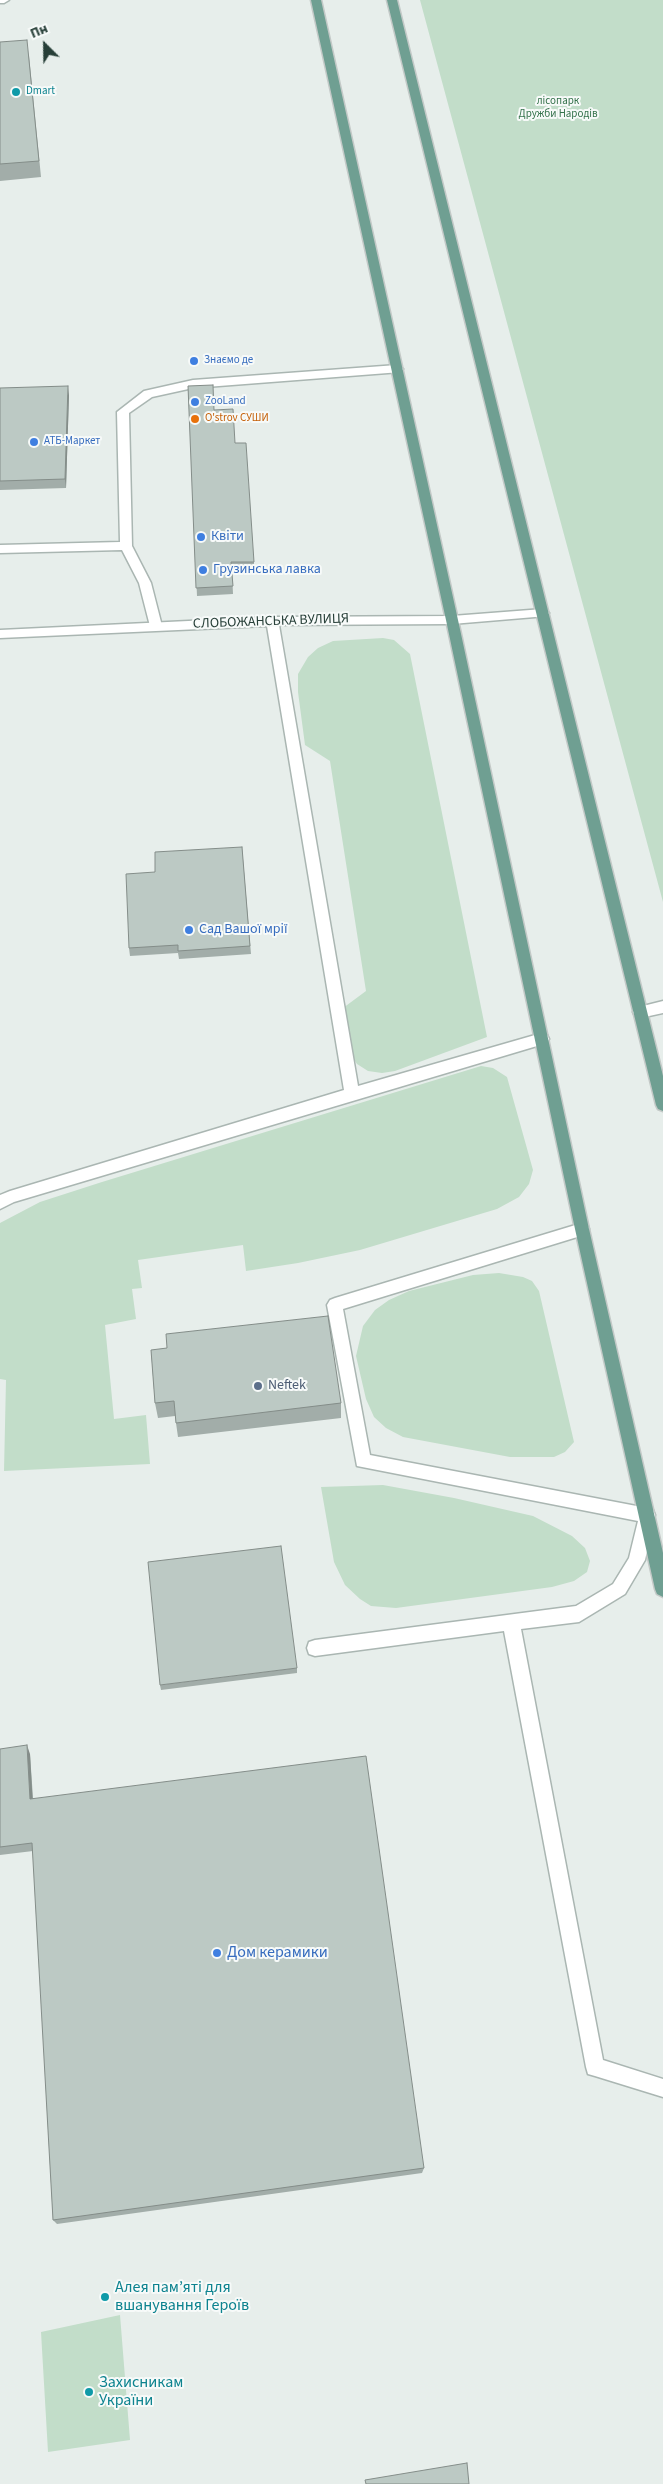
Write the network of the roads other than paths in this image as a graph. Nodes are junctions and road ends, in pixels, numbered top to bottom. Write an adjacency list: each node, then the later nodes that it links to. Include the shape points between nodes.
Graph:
1 (316, 0): 3 (main road)
2 (392, 0): 6 (main road)
3 (397, 369): 4 (street, via 193,384 148,394 134,402 123,412); 7 (main road)
4 (126, 546): 5 (street); 9 (street, via 145,583)
5 (0, 549)
6 (543, 613): 7 (street, СЛОБОЖАНСЬКА ВУЛИЦЯ); 12 (main road)
7 (452, 620): 8 (street, СЛОБОЖАНСЬКА ВУЛИЦЯ); 13 (main road)
8 (272, 621): 9 (street, СЛОБОЖАНСЬКА ВУЛИЦЯ); 14 (street)
9 (156, 626): 10 (street, СЛОБОЖАНСЬКА ВУЛИЦЯ)
10 (0, 634)
11 (663, 1007): 12 (street)
12 (640, 1012): 15 (main road)
13 (542, 1039): 14 (street); 17 (main road)
14 (352, 1094): 16 (street, via 10,1197)
15 (663, 1105)
16 (0, 1203)
17 (582, 1229): 18 (main road); 18 (street, via 335,1305 363,1461)
18 (647, 1515): 19 (main road); 20 (street, via 637,1560 619,1589 579,1614)
19 (663, 1589)
20 (511, 1622): 21 (street); 22 (street, via 595,2067)
21 (315, 1648)
22 (663, 2088)

